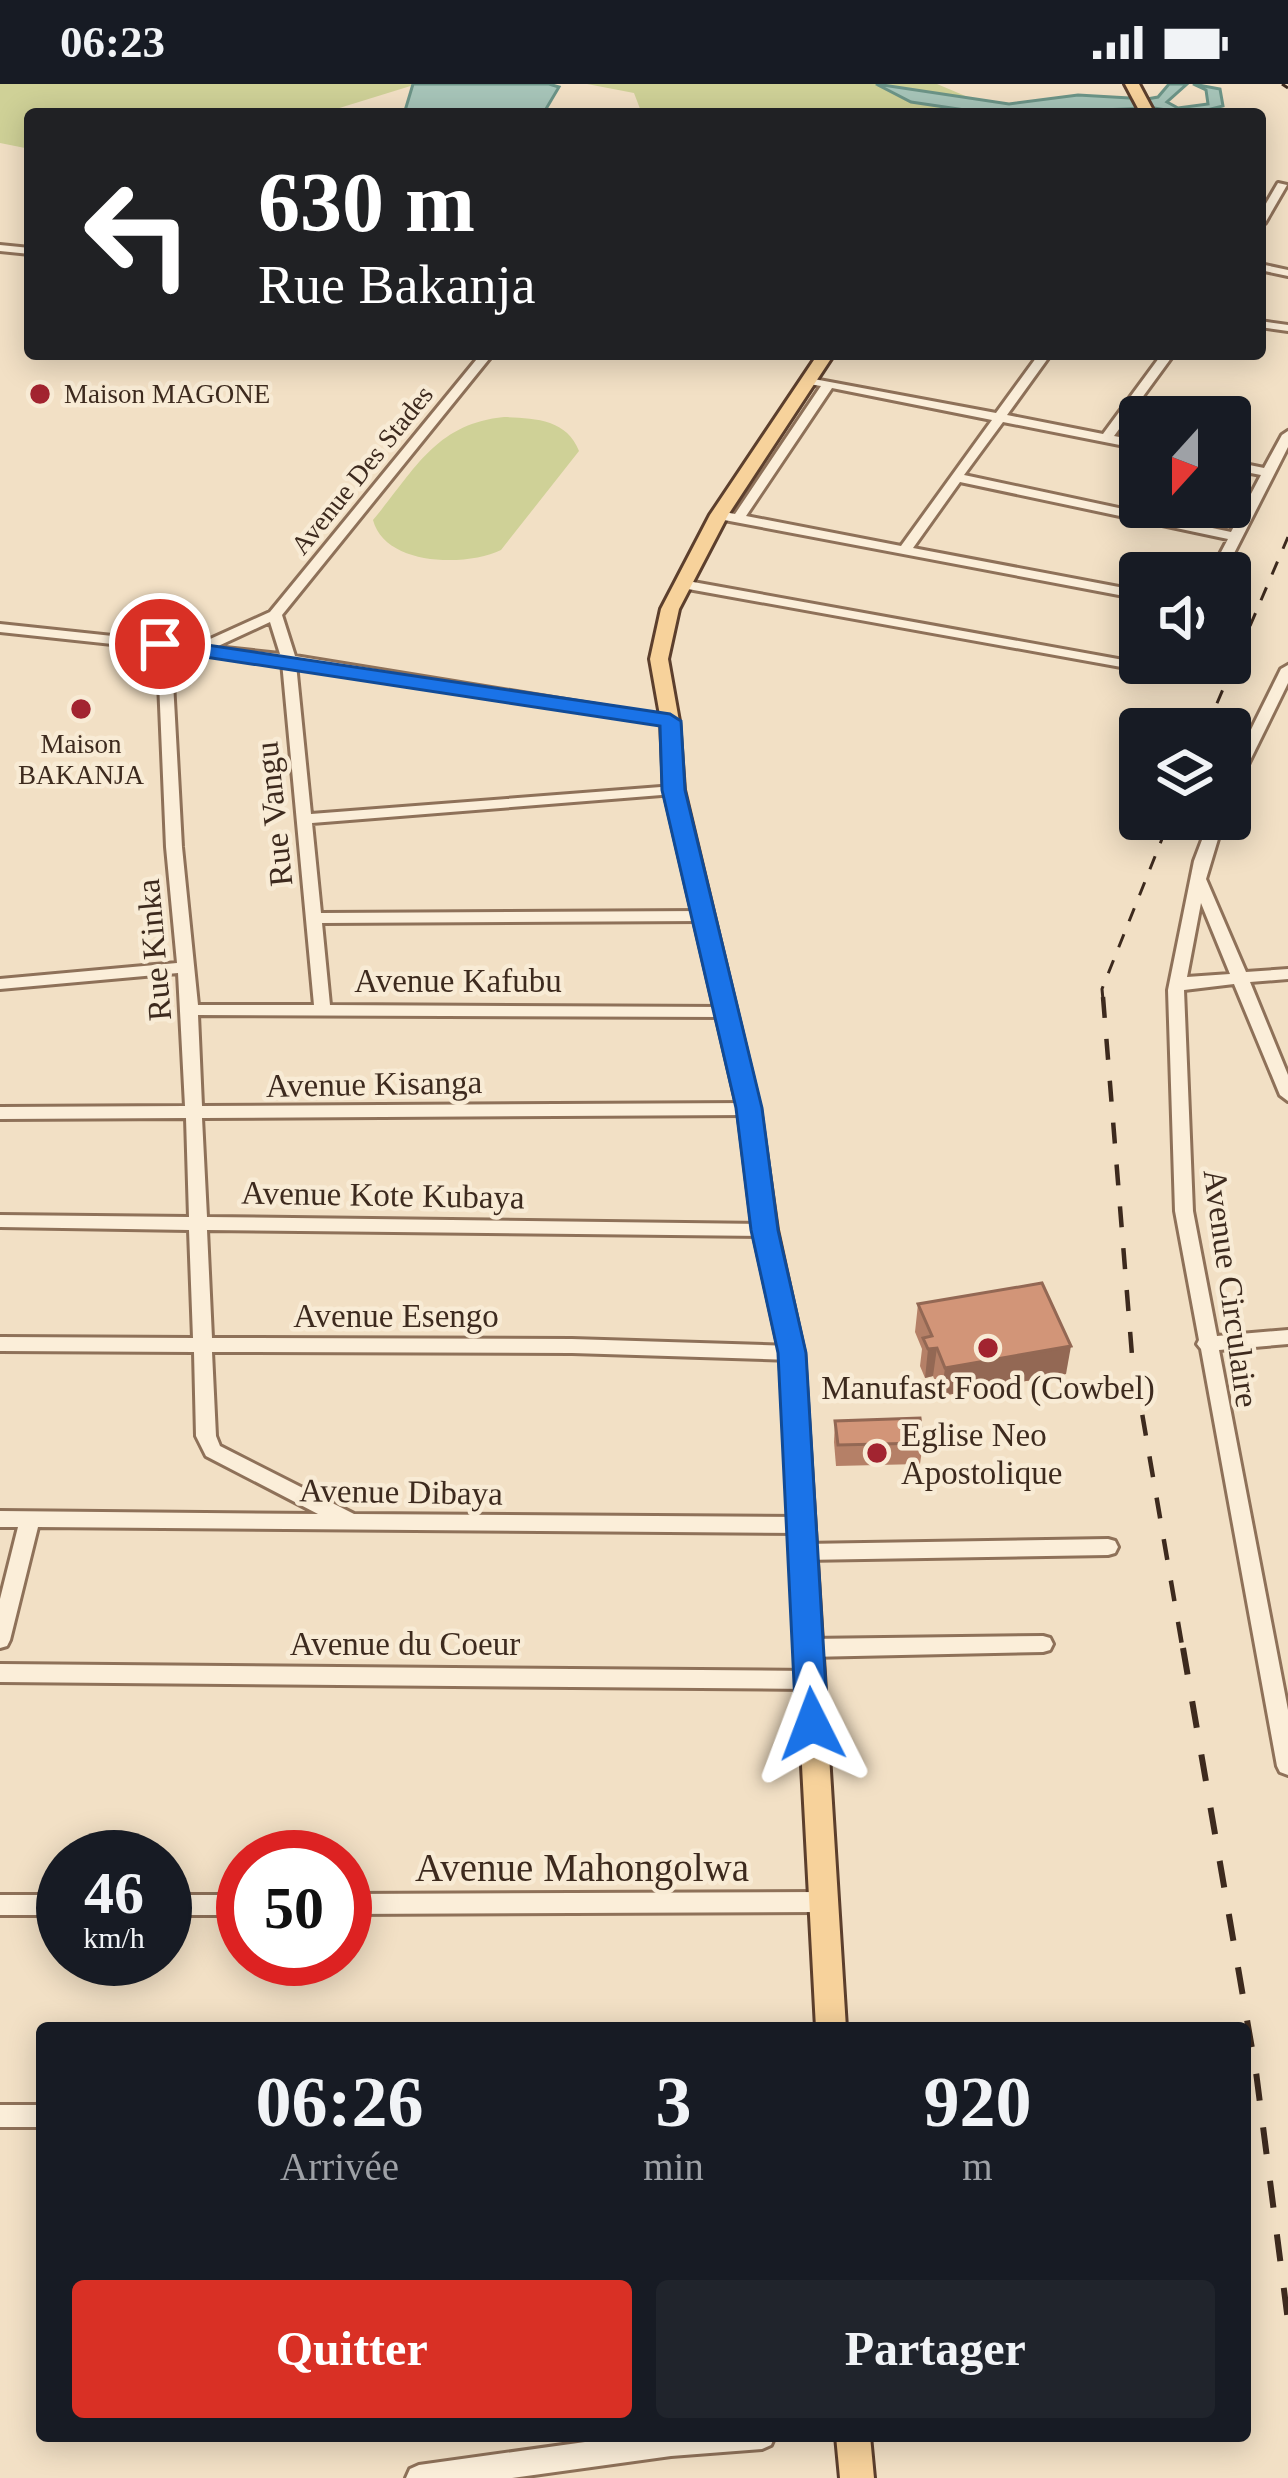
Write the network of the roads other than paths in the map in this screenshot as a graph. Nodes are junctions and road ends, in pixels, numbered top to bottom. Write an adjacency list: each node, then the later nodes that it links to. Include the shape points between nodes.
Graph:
1 (1282, 185): 2 (street)
2 (1274, 199): 3 (street); 4 (street)
3 (1288, 202)
4 (1266, 213)
5 (482, 360): 23 (street, Avenue Des Stades)
6 (822, 360): 9 (main road)
7 (1040, 360): 10 (street)
8 (1164, 360): 12 (street)
9 (818, 382): 10 (street); 17 (main road)
10 (998, 416): 12 (street); 16 (street)
11 (1288, 435): 15 (street)
12 (1106, 438): 13 (street)
13 (1119, 441)
14 (1251, 469): 15 (street)
15 (1268, 473): 18 (street)
16 (959, 478): 18 (street); 19 (street)
17 (728, 517): 19 (street); 21 (main road)
18 (1235, 537): 20 (street)
19 (903, 552): 22 (street)
20 (1228, 552)
21 (682, 584): 27 (street); 30 (main road, via 659,658)
22 (1119, 591)
23 (275, 615): 25 (street, Rue Kinka); 26 (street, Rue Vangu)
24 (0, 628): 25 (street)
25 (200, 649): 26 (street); 38 (street, Rue Kinka, via 166,682)
26 (290, 659): 30 (street); 33 (street, Rue Vangu)
27 (1119, 663)
28 (1288, 669): 29 (street)
29 (1282, 696): 31 (street)
30 (670, 721): 32 (main road)
31 (1251, 750)
32 (674, 790): 33 (street); 36 (main road)
33 (302, 819): 37 (street, Rue Vangu)
34 (1212, 840): 35 (street, Avenue Circulaire)
35 (1201, 883): 40 (street); 41 (street, Avenue Circulaire)
36 (703, 916): 37 (street); 45 (main road)
37 (314, 919): 43 (street, Rue Vangu)
38 (186, 967): 42 (street); 44 (street, Rue Kinka)
39 (1288, 974): 40 (street)
40 (1240, 978): 41 (street); 46 (street)
41 (1181, 983): 55 (street, Avenue Circulaire, via 1184,1211)
42 (0, 984)
43 (322, 1009): 44 (street, Avenue Kafubu); 45 (street, Avenue Kafubu)
44 (190, 1010): 49 (street, Rue Kinka)
45 (724, 1012): 47 (main road)
46 (1288, 1095)
47 (749, 1108): 49 (street, Avenue Kisanga); 52 (main road)
48 (0, 1113): 49 (street, Avenue Kisanga)
49 (190, 1114): 51 (street, Rue Kinka)
50 (0, 1221): 51 (street, Avenue Kote Kubaya)
51 (195, 1222): 52 (street, Avenue Kote Kubaya); 56 (street, Rue Kinka)
52 (765, 1230): 57 (main road)
53 (1288, 1337): 55 (street)
54 (0, 1344): 56 (street, Avenue Esengo)
55 (1206, 1344): 69 (street, Avenue Circulaire)
56 (205, 1345): 57 (street, Avenue Esengo); 60 (street, Rue Kinka, via 213,1451)
57 (792, 1353): 61 (main road)
58 (29, 1519): 59 (street, Avenue Dibaya); 60 (street, Avenue Dibaya); 64 (street)
59 (0, 1520)
60 (348, 1520): 61 (street, Avenue Dibaya)
61 (802, 1525): 63 (main road)
62 (1108, 1547): 63 (street)
63 (803, 1552): 66 (main road)
64 (0, 1640)
65 (1043, 1643): 66 (street)
66 (808, 1648): 68 (main road)
67 (0, 1673): 68 (street, Avenue du Coeur)
68 (810, 1680): 70 (main road)
69 (1288, 1766)
70 (820, 1902): 72 (street, Avenue Mahongolwa); 74 (main road)
71 (0, 1904): 73 (street)
72 (372, 1904)
73 (36, 1905)
74 (830, 2022)
75 (0, 2116): 76 (street)
76 (36, 2116)
77 (651, 2442): 79 (street)
78 (854, 2442): 80 (main road)
79 (419, 2478)
80 (857, 2478)

